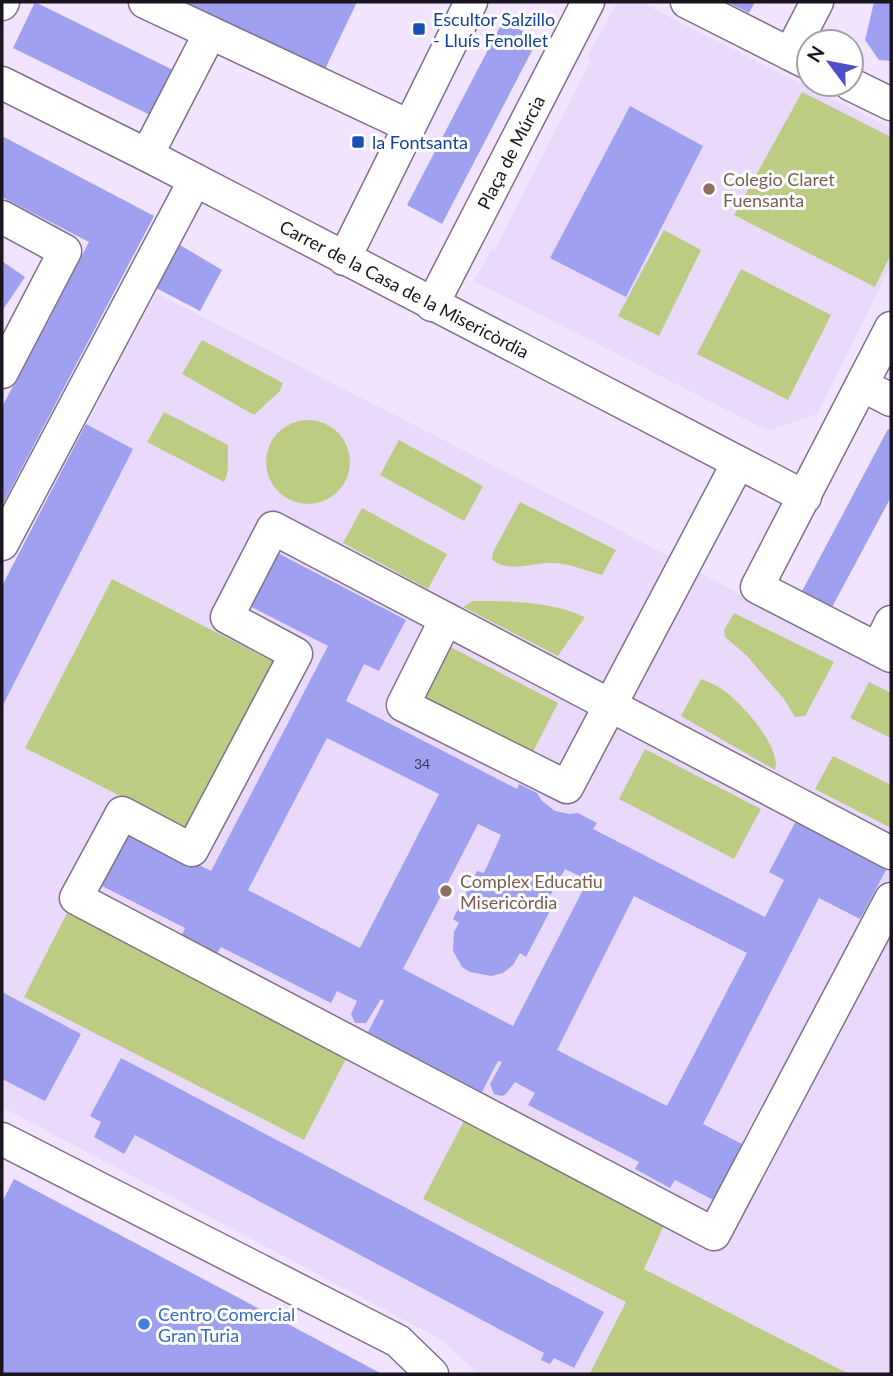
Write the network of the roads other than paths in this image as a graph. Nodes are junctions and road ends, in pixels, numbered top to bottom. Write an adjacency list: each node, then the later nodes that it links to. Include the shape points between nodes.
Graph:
1 (471, 2): 12 (street)
2 (588, 2): 17 (street, Plaça de Múrcia)
3 (687, 2): 8 (street)
4 (817, 2): 6 (street)
5 (156, 4): 7 (street)
6 (809, 28)
7 (210, 33): 12 (street); 13 (street)
8 (795, 57)
9 (2, 83): 13 (street, Carrer de la Casa de la Misericòrdia)
10 (865, 91): 11 (street)
11 (891, 104)
12 (409, 126): 16 (street)
13 (147, 155): 14 (street, Carrer de la Casa de la Misericòrdia)
14 (195, 180): 16 (street, Carrer de la Casa de la Misericòrdia); 24 (street)
15 (2, 217): 19 (street, via 65,251)
16 (344, 258): 17 (street, Carrer de la Casa de la Misericòrdia)
17 (432, 305): 22 (street, Carrer de la Casa de la Misericòrdia)
18 (891, 328): 20 (street)
19 (2, 372)
20 (862, 385): 21 (street); 23 (street)
21 (891, 400)
22 (738, 463): 23 (street, Carrer de la Casa de la Misericòrdia); 27 (street)
23 (805, 496): 26 (street, via 757,587)
24 (4, 534)
25 (446, 619): 27 (street); 27 (street, via 403,705 567,787); 29 (street, via 274,528 227,617 296,653 192,850 122,813 76,898 715,1234)
26 (887, 642)
27 (610, 705): 28 (street)
28 (891, 853)
29 (887, 916)
30 (2, 1139): 31 (street, via 398,1341)
31 (432, 1374)

